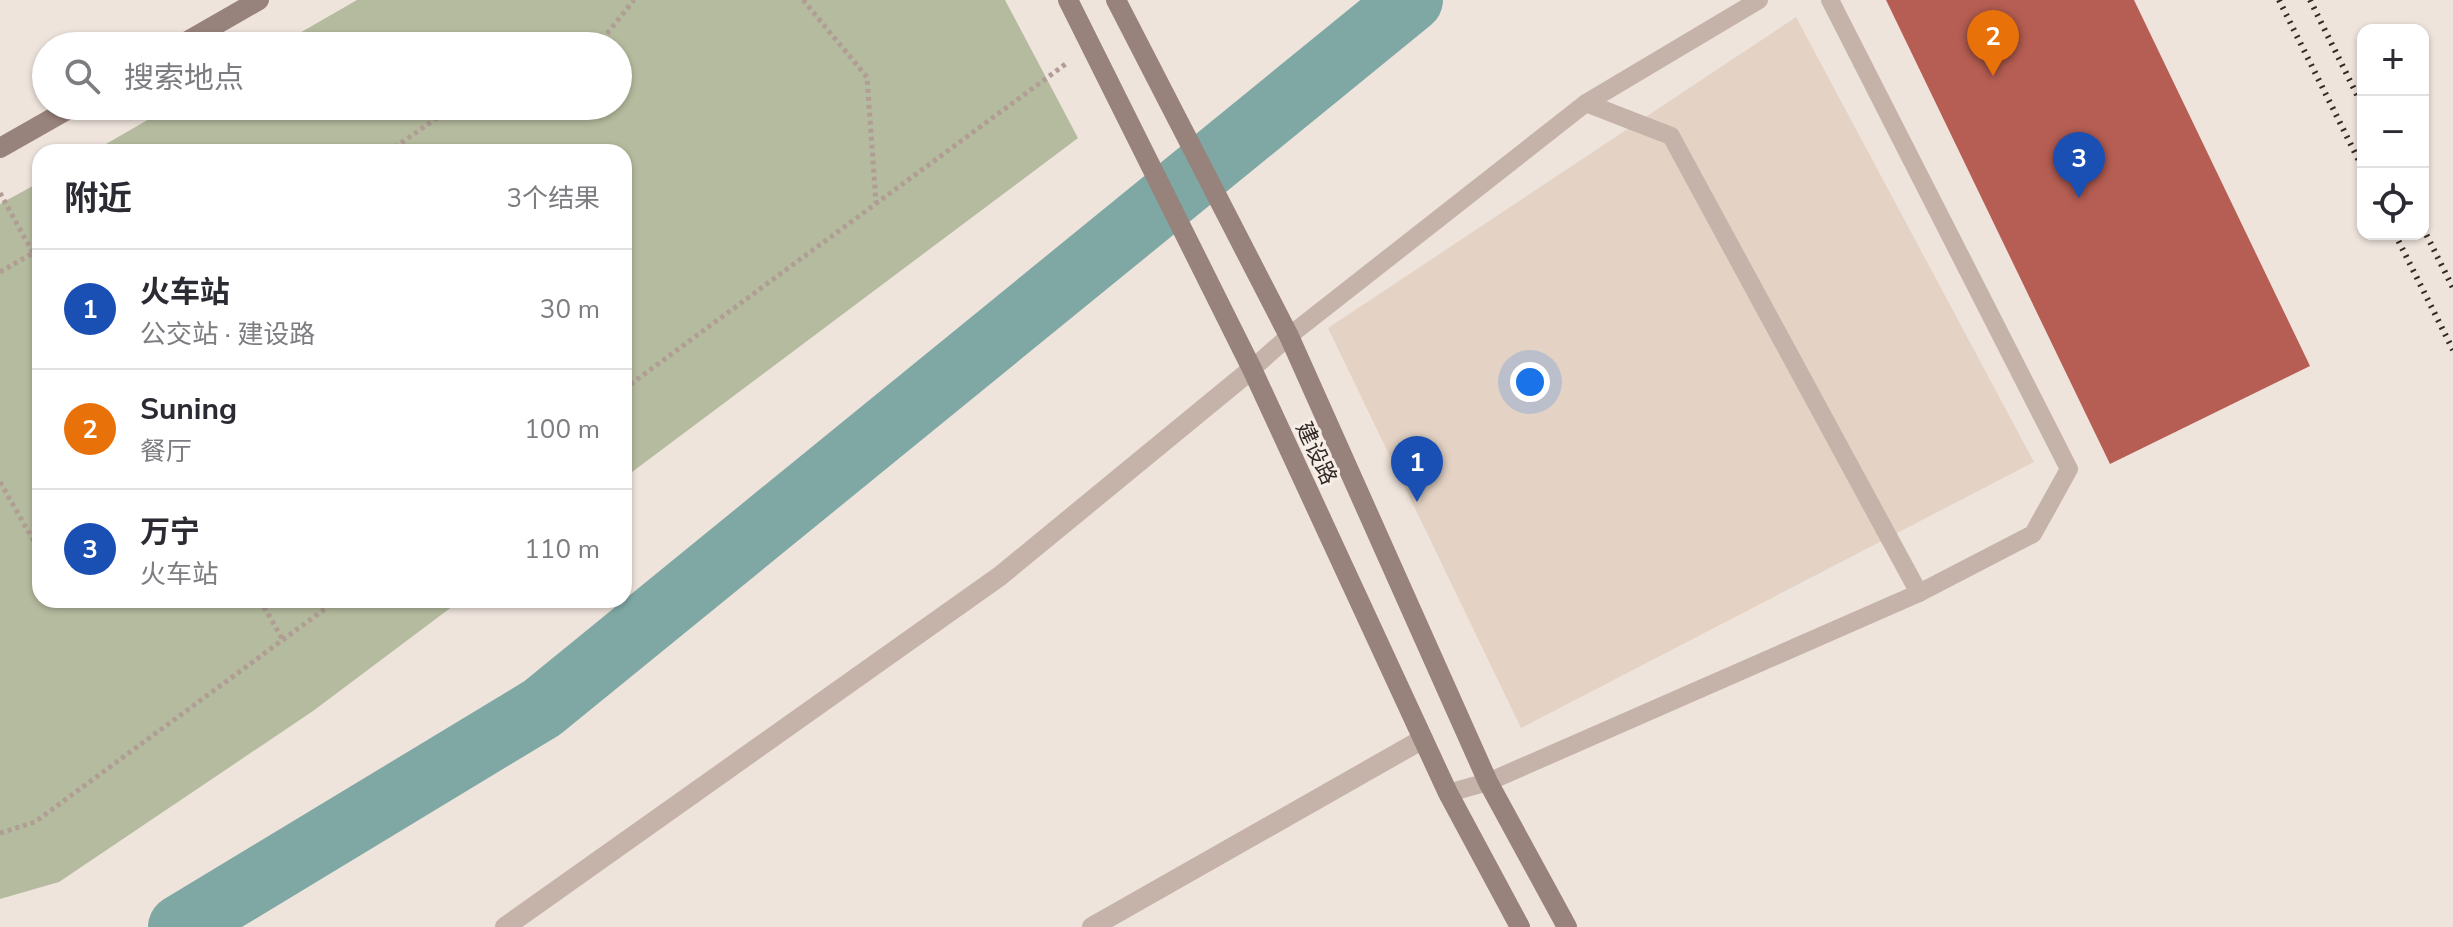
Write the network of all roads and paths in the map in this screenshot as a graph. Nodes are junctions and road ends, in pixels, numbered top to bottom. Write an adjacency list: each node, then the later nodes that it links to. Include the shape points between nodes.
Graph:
1 (259, 0): 8 (main road)
2 (634, 0): 9 (path)
3 (803, 0): 17 (path, via 867,77)
4 (1068, 0): 10 (main road, 建设路)
5 (1116, 0): 21 (main road, 建设路)
6 (1759, 0): 11 (lane)
7 (1830, 0): 26 (lane, via 2069,469 2033,534)
8 (203, 32)
9 (608, 32)
10 (1091, 45): 17 (path); 22 (main road, 建设路)
11 (1586, 103): 21 (lane); 26 (lane, via 1671,136)
12 (49, 120): 15 (main road)
13 (434, 120): 14 (path)
14 (400, 144)
15 (0, 148)
16 (0, 193): 18 (path)
17 (876, 203): 23 (path)
18 (32, 251)
19 (32, 254): 20 (path)
20 (0, 272)
21 (1289, 336): 22 (lane); 31 (main road, 建设路)
22 (1252, 369): 30 (main road, 建设路); 34 (street, via 1000,576)
23 (632, 383)
24 (0, 482): 25 (path)
25 (32, 538)
26 (1919, 593): 31 (lane)
27 (265, 608): 29 (path)
28 (326, 608): 29 (path)
29 (283, 640): 33 (path, via 35,822)
30 (1423, 739): 32 (main road, 建设路); 35 (street)
31 (1488, 782): 32 (lane); 37 (main road, 建设路)
32 (1448, 793): 36 (main road, 建设路)
33 (0, 833)
34 (505, 927)
35 (1092, 927)
36 (1520, 927)
37 (1567, 927)

